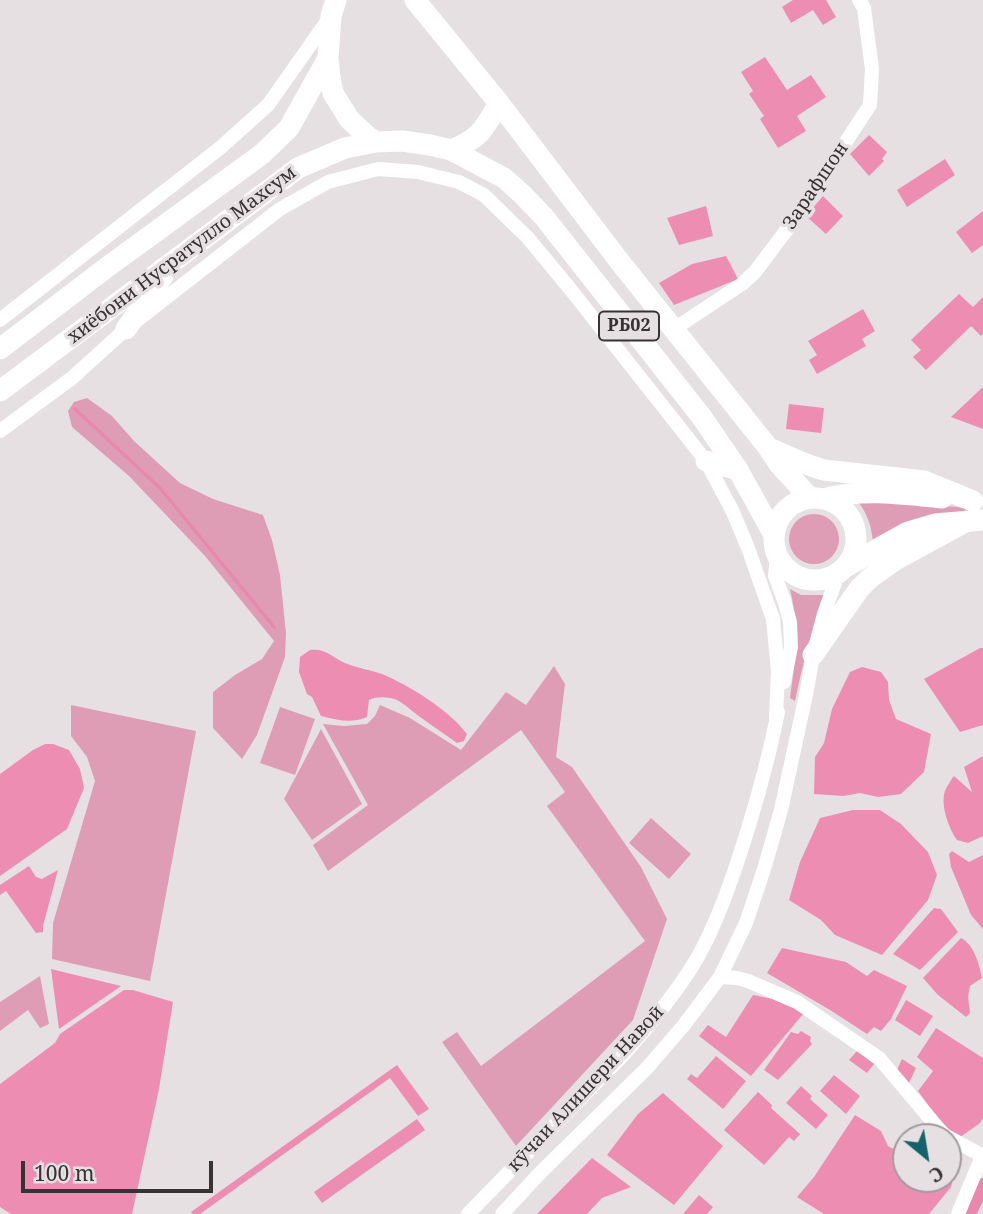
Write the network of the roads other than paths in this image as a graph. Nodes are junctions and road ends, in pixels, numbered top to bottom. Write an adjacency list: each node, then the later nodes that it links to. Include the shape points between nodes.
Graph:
1 (415, 0): 5 (highway)
2 (859, 0): 11 (street, Зарафшон, via 872,69 870,105 755,272)
3 (334, 8): 4 (highway); 9 (street, via 268,105 220,148)
4 (328, 58): 6 (highway, via 333,93 349,119); 12 (highway, хиёбони Нусратулло Махсум, via 289,128 262,153)
5 (499, 103): 7 (highway, via 478,136); 11 (highway, РБ02)
6 (376, 142): 7 (highway, хиёбони Нусратулло Махсум, via 402,141); 8 (highway, хиёбони Нусратулло Махсум, via 345,148 298,168)
7 (451, 150): 17 (highway, РБ02, via 504,178 544,217)
8 (173, 261): 10 (highway); 13 (highway, хиёбони Нусратулло Махсум)
9 (0, 320)
10 (126, 329): 14 (street, via 72,379); 16 (street, via 280,209 328,181 378,169 418,172 459,182 484,195 528,237)
11 (674, 329): 15 (highway, РБ02)
12 (0, 349)
13 (0, 391)
14 (0, 431)
15 (767, 446): 18 (highway, РБ02, via 779,464); 19 (highway, via 824,470 924,481)
16 (706, 461): 17 (highway); 24 (street, via 733,512 773,618)
17 (738, 470): 20 (highway, РБ02)
18 (816, 498): 19 (highway, via 857,492 918,495); 20 (highway, via 799,501 782,514); 22 (highway, РБ02, via 842,508 854,525 856,546)
19 (977, 511): 22 (highway, via 908,532); 23 (highway, via 870,578)
20 (774, 535): 21 (highway, РБ02)
21 (778, 557): 22 (highway, via 783,566 804,579 827,579); 24 (street, кӯчаи Алишери Навоӣ, via 775,576 790,622 791,647)
22 (843, 570): 23 (street, кӯчаи Алишери Навоӣ)
23 (813, 655): 25 (street, кӯчаи Алишери Навоӣ, via 765,866 746,923)
24 (776, 718): 29 (street, кӯчаи Алишери Навоӣ, via 751,823 716,922 694,964 624,1054)
25 (720, 977): 26 (street, via 748,981 797,1002 879,1058); 30 (street, кӯчаи Алишери Навоӣ, via 647,1068)
26 (934, 1123)
27 (962, 1144): 28 (street)
28 (983, 1155): 31 (street)
29 (467, 1214)
30 (502, 1214)
31 (958, 1214)

